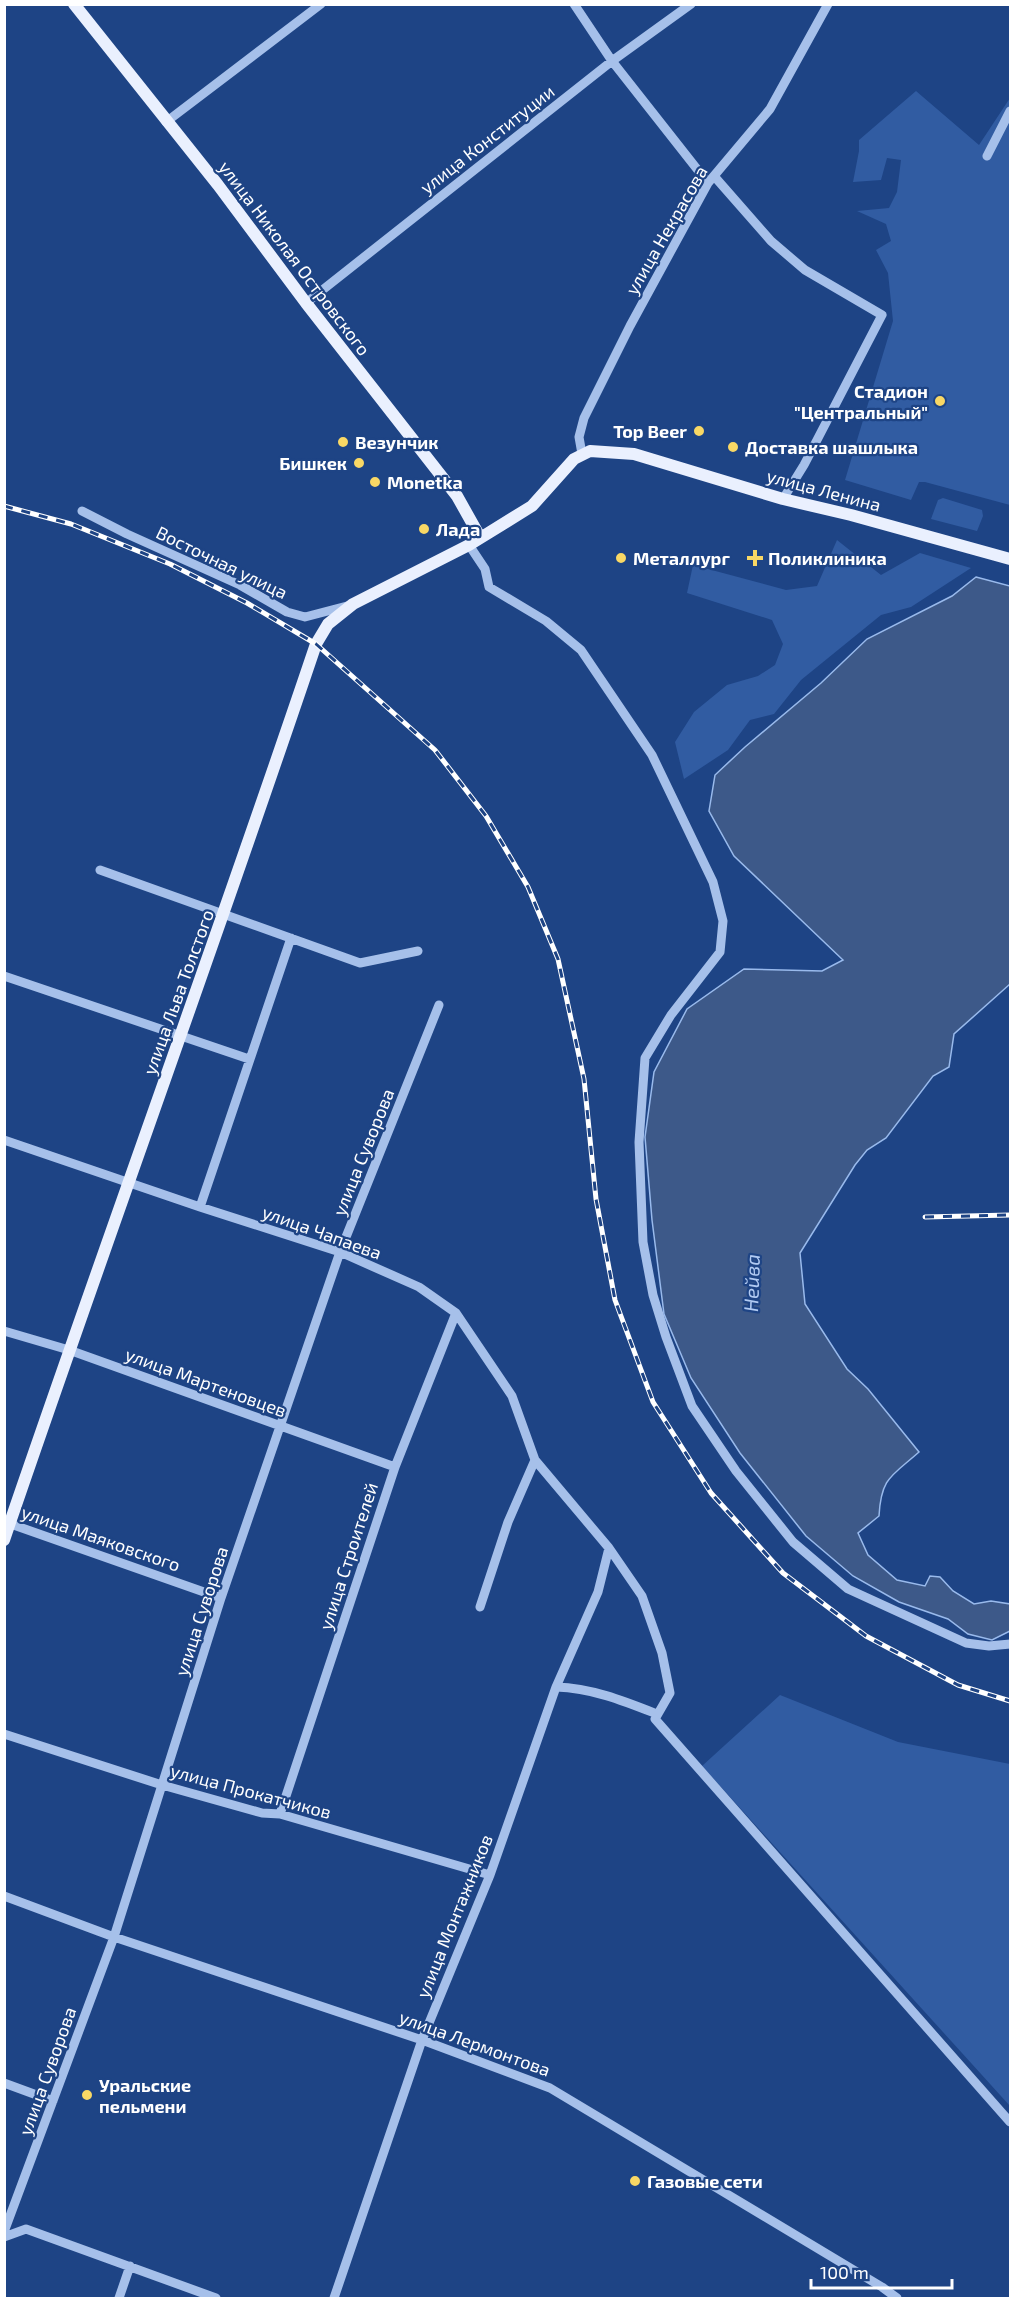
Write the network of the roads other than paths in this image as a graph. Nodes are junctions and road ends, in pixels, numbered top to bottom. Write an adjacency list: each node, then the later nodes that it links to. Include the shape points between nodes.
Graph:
1 (74, 4): 8 (main road, улица Николая Островского)
2 (321, 4): 8 (street)
3 (574, 4): 6 (street)
4 (691, 4): 6 (street, улица Конституции)
5 (828, 4): 10 (street, улица Некрасова, via 770,109)
6 (612, 61): 10 (street); 11 (street, улица Конституции)
7 (1011, 111): 9 (street)
8 (166, 122): 11 (main road, улица Николая Островского)
9 (987, 156)
10 (711, 179): 12 (street, улица Некрасова, via 584,418 579,437); 13 (street, via 805,270 882,315)
11 (306, 303): 15 (main road, улица Николая Островского, via 457,496)
12 (582, 454): 13 (main road, улица Ленина, via 634,454); 15 (main road, via 532,506)
13 (783, 499): 17 (main road, улица Ленина)
14 (82, 511): 18 (street, Восточная улица, via 240,585 287,612 305,617)
15 (480, 537): 16 (main road, улица Льва Толстого)
16 (469, 545): 18 (main road, улица Льва Толстого); 42 (street, via 485,569 489,587 546,621 581,650 652,755 713,882 723,921 720,952 671,1015 645,1058 639,1142 643,1242 653,1295 692,1406 736,1471 793,1542 848,1589 966,1643)
17 (1011, 559)
18 (353, 604): 20 (main road, улица Льва Толстого, via 328,624 316,644)
19 (100, 870): 20 (street)
20 (225, 914): 21 (street); 25 (main road, улица Льва Толстого)
21 (291, 938): 22 (street, via 360,963); 26 (street)
22 (418, 951)
23 (4, 976): 25 (street)
24 (439, 1005): 30 (street, улица Суворова)
25 (180, 1036): 26 (street); 28 (main road, улица Льва Толстого)
26 (249, 1059): 29 (street)
27 (4, 1140): 28 (street, улица Чапаева)
28 (129, 1183): 29 (street, улица Чапаева); 33 (main road, улица Льва Толстого)
29 (200, 1208): 30 (street, улица Чапаева)
30 (340, 1252): 31 (street, улица Чапаева, via 419,1287); 34 (street, улица Суворова)
31 (456, 1313): 35 (street, улица Чапаева, via 512,1396); 36 (street, улица Строителей)
32 (4, 1331): 33 (street, улица Мартеновцев)
33 (69, 1350): 34 (street, улица Мартеновцев); 37 (main road, улица Льва Толстого)
34 (281, 1427): 36 (street, улица Мартеновцев); 40 (street, улица Суворова)
35 (536, 1460): 39 (street, улица Чапаева); 41 (street, via 508,1522)
36 (395, 1467): 47 (street, улица Строителей)
37 (7, 1523): 38 (main road, улица Льва Толстого); 40 (street, улица Маяковского)
38 (4, 1540)
39 (609, 1548): 43 (street, улица Монтажников, via 598,1592); 44 (street, улица Чапаева, via 642,1596 662,1653 670,1693)
40 (221, 1598): 46 (street, улица Суворова)
41 (480, 1607)
42 (1011, 1644)
43 (556, 1687): 44 (street, via 610,1695); 48 (street, улица Монтажников)
44 (657, 1714): 54 (street, via 655,1719)
45 (4, 1734): 46 (street, улица Прокатчиков)
46 (162, 1785): 47 (street, улица Прокатчиков, via 262,1813); 50 (street, улица Суворова)
47 (279, 1814): 48 (street, улица Прокатчиков)
48 (490, 1875): 51 (street, улица Монтажников)
49 (4, 1896): 50 (street, улица Лермонтова)
50 (114, 1937): 51 (street, улица Лермонтова); 53 (street, улица Суворова)
51 (422, 2040): 60 (street, улица Монтажников); 61 (street, улица Лермонтова, via 550,2088)
52 (4, 2083): 53 (street)
53 (53, 2101): 55 (street, улица Суворова)
54 (1011, 2122)
55 (4, 2232)
56 (4, 2237): 57 (street, via 26,2229)
57 (130, 2266): 58 (street); 59 (street)
58 (119, 2298)
59 (216, 2298)
60 (334, 2298)
61 (897, 2298)

